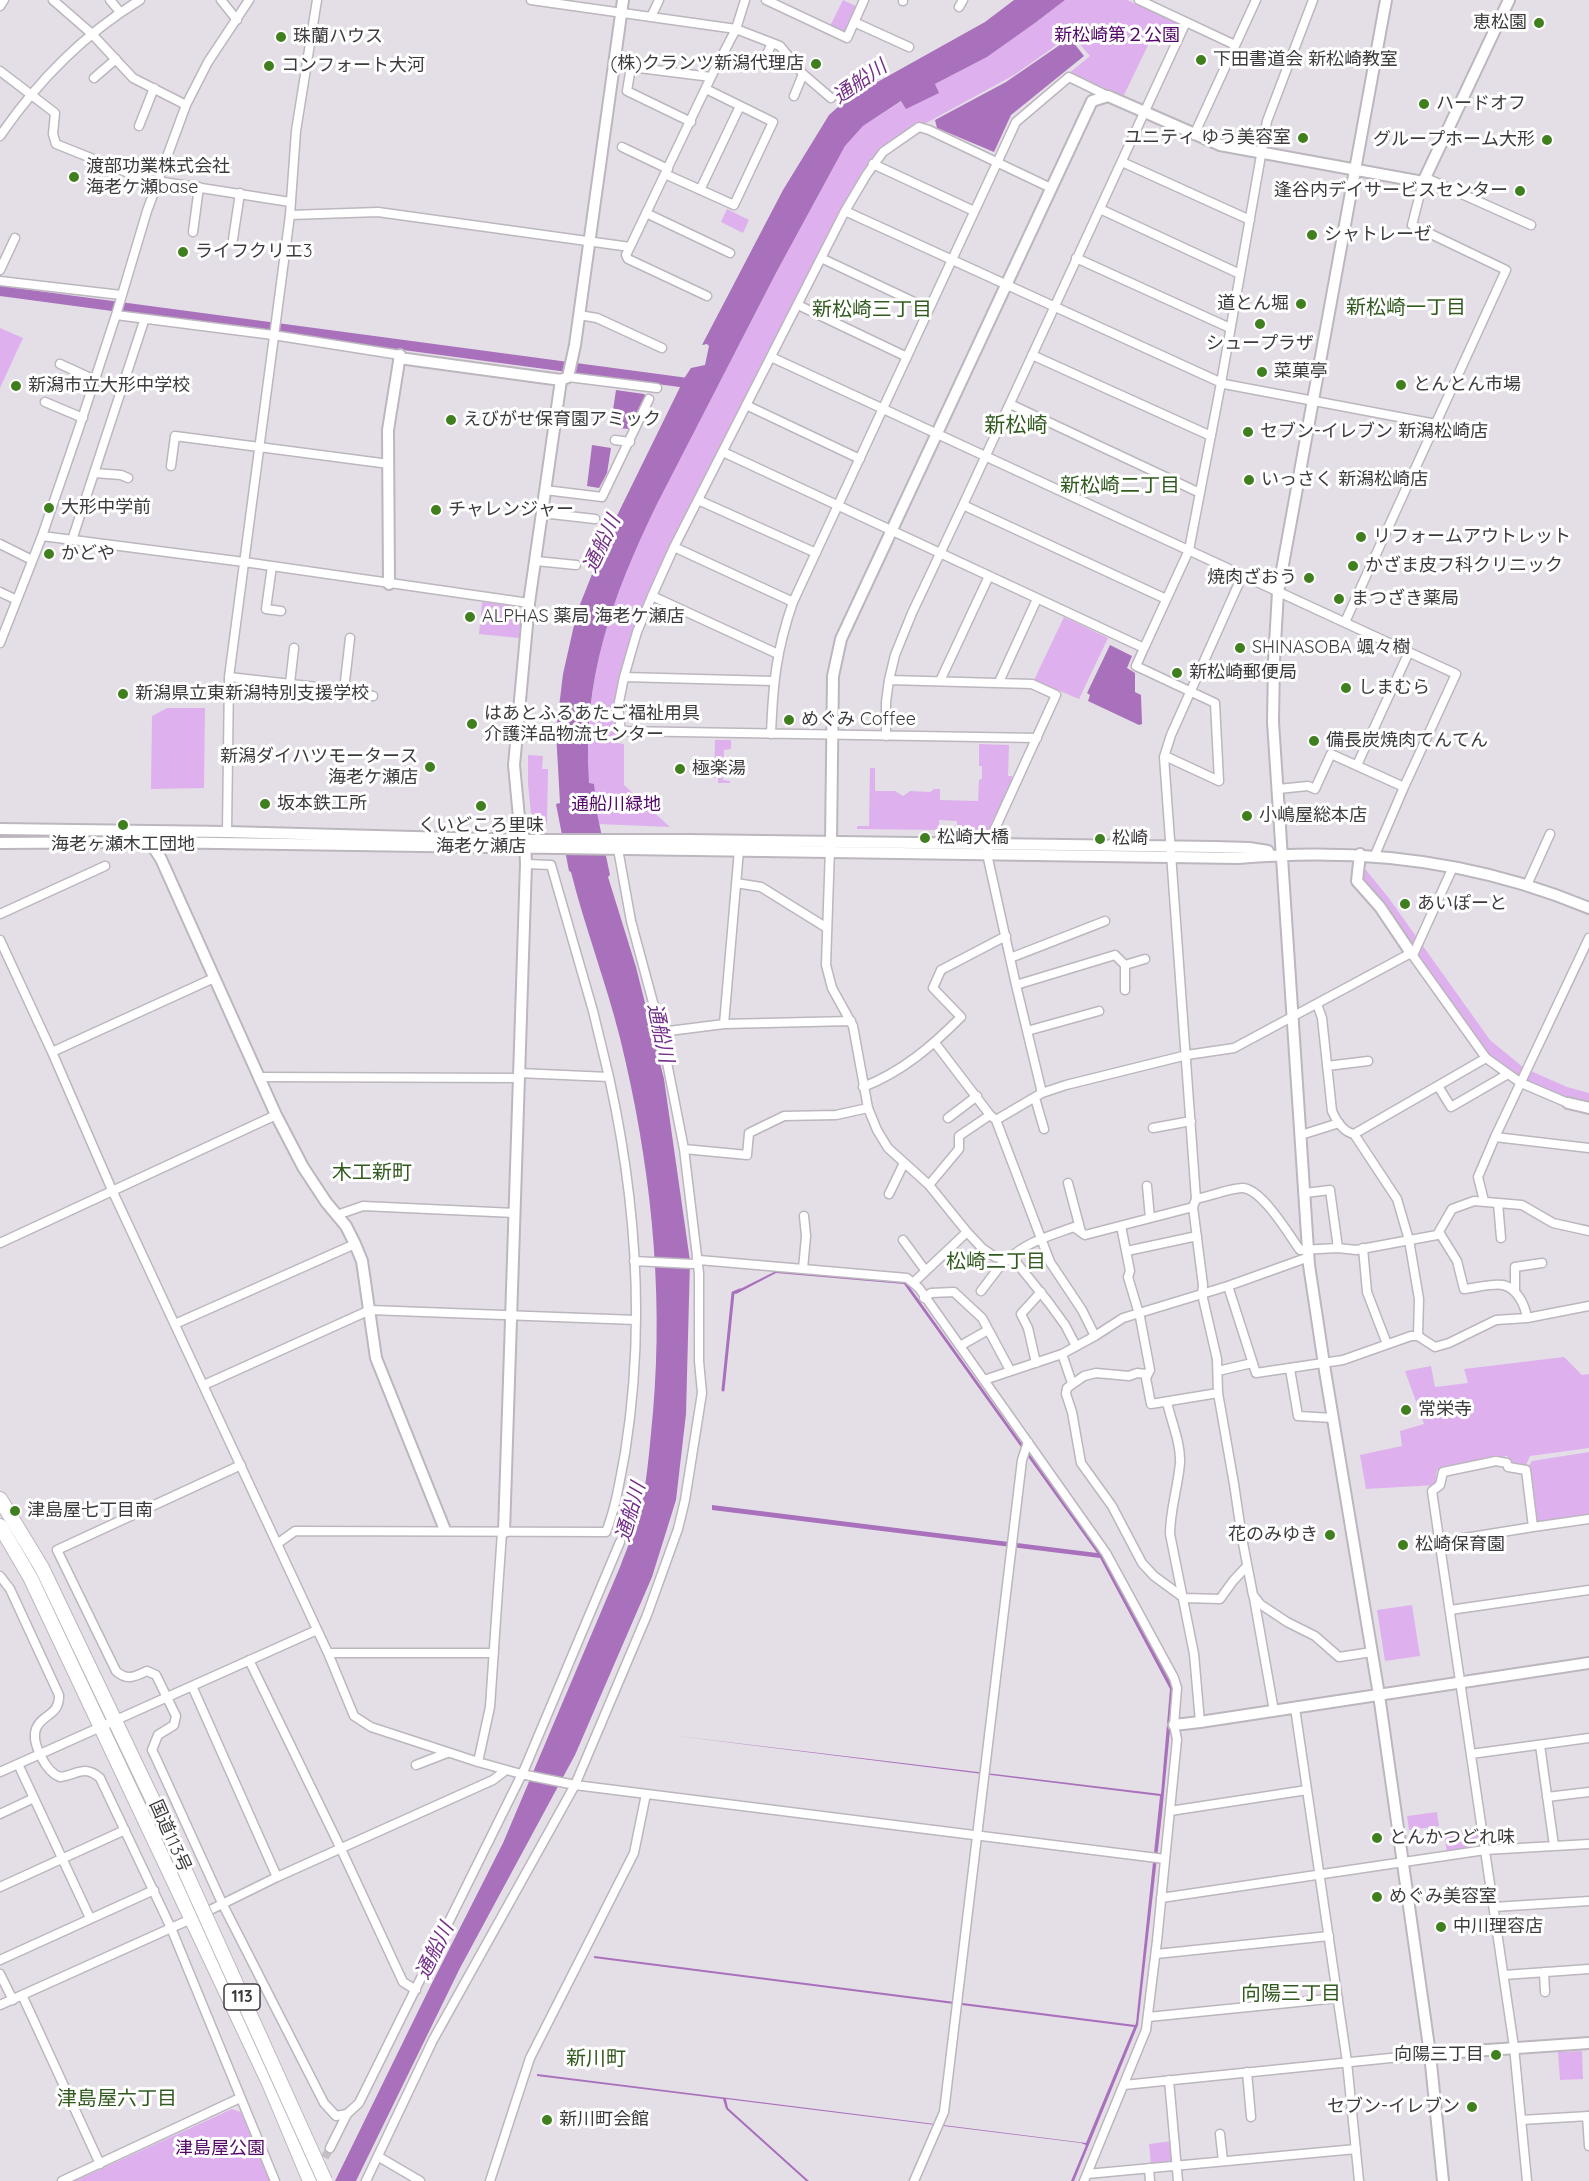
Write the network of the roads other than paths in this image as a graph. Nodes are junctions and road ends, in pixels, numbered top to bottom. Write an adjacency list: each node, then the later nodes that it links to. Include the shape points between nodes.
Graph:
1 (4, 0): 19 (street)
2 (53, 0): 27 (street)
3 (110, 0): 20 (street)
4 (140, 0): 20 (street)
5 (221, 0): 23 (street)
6 (249, 0): 23 (street)
7 (316, 0): 63 (street, via 296,131)
8 (531, 0): 21 (street)
9 (623, 0): 21 (street)
10 (659, 0): 22 (street)
11 (745, 0): 26 (street)
12 (766, 0): 24 (street, via 847,38)
13 (864, 0): 24 (street)
14 (1139, 0): 25 (street)
15 (1256, 0): 29 (street)
16 (1313, 0): 51 (street, via 1267,121)
17 (1386, 0): 55 (street)
18 (1509, 0): 57 (street)
19 (0, 6)
20 (120, 12): 27 (street)
21 (621, 14): 22 (street); 74 (street)
22 (651, 18): 26 (street)
23 (237, 20): 43 (street, via 208,62)
24 (854, 22): 30 (street)
25 (1186, 22): 29 (street); 45 (street)
26 (736, 29): 28 (street); 35 (street)
27 (92, 34): 31 (street); 39 (street)
28 (772, 43): 32 (street); 34 (street, via 780,46)
29 (1235, 45): 48 (street)
30 (909, 47)
31 (116, 59): 36 (street); 37 (street, via 134,78)
32 (763, 63)
33 (0, 71): 39 (street)
34 (803, 74): 40 (street); 42 (street)
35 (711, 76): 38 (street); 46 (street, via 631,67 627,91)
36 (94, 78)
37 (154, 88): 43 (street); 47 (street)
38 (706, 89): 44 (street); 46 (street)
39 (31, 95): 49 (street); 58 (street, via 55,114 52,134 56,144)
40 (794, 96)
41 (1108, 96): 45 (street); 52 (street, via 1069,77 1016,122); 60 (street, via 1092,101)
42 (831, 98)
43 (186, 105): 58 (street)
44 (740, 106): 61 (street); 61 (street, via 773,122 734,206)
45 (1144, 112): 48 (street); 53 (street)
46 (691, 122): 56 (street)
47 (139, 126)
48 (1194, 135): 51 (street)
49 (0, 136)
50 (622, 147): 56 (street)
51 (1261, 153): 55 (street); 69 (street)
52 (997, 162): 54 (street, via 919,128 895,142); 60 (street); 66 (street)
53 (1122, 162): 64 (street); 69 (street)
54 (873, 164): 65 (street); 66 (street)
55 (1355, 170): 57 (street); 105 (street)
56 (667, 171): 61 (street); 67 (street)
57 (1424, 180): 70 (street); 111 (street, via 1412,225 1506,270)
58 (156, 182): 59 (street); 85 (street)
59 (199, 187): 62 (street); 71 (street)
60 (1051, 188): 83 (street)
61 (700, 190)
62 (240, 193): 63 (street); 73 (street)
63 (290, 202): 68 (street)
64 (1100, 209): 78 (street); 81 (street)
65 (845, 211): 77 (street); 79 (street)
66 (974, 212): 79 (street)
67 (646, 213): 75 (street); 76 (street)
68 (290, 215): 74 (street, via 378,212); 93 (street)
69 (1250, 220): 81 (street)
70 (1531, 225)
71 (193, 232)
72 (15, 238): 80 (street)
73 (233, 239)
74 (589, 242): 75 (street); 90 (street)
75 (630, 247): 84 (street, via 628,259)
76 (730, 253)
77 (821, 258): 86 (street); 88 (street)
78 (1076, 258): 87 (street); 92 (street)
79 (953, 259): 83 (street); 88 (street)
80 (0, 270)
81 (1240, 274): 92 (street)
82 (0, 280): 85 (street)
83 (1006, 284): 87 (street); 112 (street)
84 (707, 296)
85 (120, 298): 89 (street)
86 (798, 305): 97 (street); 98 (street)
87 (1054, 306): 95 (street); 102 (street)
88 (929, 309): 98 (street)
89 (116, 313): 93 (street); 101 (street)
90 (579, 315): 94 (street, via 597,318); 100 (street)
91 (143, 324): 122 (street)
92 (1230, 328): 102 (street)
93 (273, 335): 96 (street); 116 (street)
94 (662, 348)
95 (1032, 355): 107 (street); 113 (street)
96 (400, 356): 100 (street); 120 (street, via 388,430)
97 (771, 357): 108 (street); 109 (street)
98 (907, 357): 109 (street)
99 (60, 364): 101 (street)
100 (566, 377): 103 (street); 124 (street)
101 (95, 380): 110 (street)
102 (1221, 383): 105 (street); 113 (street)
103 (657, 388)
104 (649, 399): 115 (street)
105 (1313, 401): 111 (street); 148 (street)
106 (45, 402): 110 (street)
107 (1010, 404): 118 (street); 125 (street)
108 (746, 405): 117 (street); 119 (street)
109 (883, 408): 112 (street); 119 (street)
110 (82, 418): 132 (street)
111 (1436, 424): 156 (street)
112 (937, 433): 118 (street); 131 (street)
113 (1211, 436): 125 (street)
114 (615, 440): 115 (street)
115 (630, 442): 124 (street, via 602,497)
116 (258, 448): 120 (street); 121 (street, via 175,436); 141 (street)
117 (723, 452): 126 (street); 128 (street)
118 (986, 455): 127 (street); 136 (street)
119 (860, 459): 128 (street)
120 (389, 464): 146 (street)
121 (171, 466)
122 (94, 473): 123 (street); 133 (street)
123 (128, 478)
124 (545, 490): 129 (street)
125 (1200, 493): 136 (street)
126 (698, 500): 135 (street); 137 (street)
127 (963, 505): 138 (street); 151 (street)
128 (838, 506): 131 (street); 137 (street)
129 (542, 513): 130 (street); 140 (street)
130 (595, 519)
131 (892, 530): 138 (street); 174 (street, via 842,639 833,676)
132 (42, 536): 133 (street); 139 (street)
133 (72, 540): 141 (street)
134 (0, 544): 139 (street)
135 (674, 547): 149 (street); 153 (street)
136 (1189, 550): 144 (street); 151 (street)
137 (816, 553): 153 (street)
138 (940, 553): 145 (street); 165 (street, via 895,655)
139 (32, 560): 152 (street)
140 (536, 561): 142 (street); 154 (street)
141 (244, 562): 143 (street); 163 (street)
142 (576, 565)
143 (272, 566): 146 (street); 155 (street, via 266,609)
144 (1243, 574): 148 (street); 171 (street)
145 (989, 576): 150 (street); 167 (street)
146 (389, 584): 154 (street)
147 (0, 592): 152 (street)
148 (1278, 592): 156 (street); 180 (street, via 1273,695)
149 (652, 596): 162 (street); 164 (street)
150 (1037, 599): 160 (street); 168 (street)
151 (1166, 599): 160 (street)
152 (17, 600): 158 (street)
153 (793, 602): 162 (street)
154 (530, 603): 186 (street, via 514,765 520,828)
155 (281, 611)
156 (1345, 622): 161 (street)
157 (350, 638): 170 (street)
158 (0, 643)
159 (294, 648): 169 (street)
160 (1144, 648): 171 (street, via 1136,666)
161 (1409, 652): 178 (street); 179 (street, via 1456,674)
162 (778, 654): 166 (street)
163 (229, 677): 169 (street); 182 (street)
164 (624, 677): 166 (street); 173 (street, via 618,707 621,731)
165 (889, 680): 167 (street); 175 (street)
166 (773, 681): 173 (street)
167 (940, 681): 168 (street)
168 (999, 682): 176 (street, via 1032,684 1056,695)
169 (290, 683): 170 (street)
170 (344, 690): 172 (street)
171 (1191, 691): 177 (street); 177 (street, via 1215,702 1219,781)
172 (373, 696)
173 (771, 734): 174 (street)
174 (831, 734): 175 (street); 188 (street)
175 (886, 736): 176 (street)
176 (1037, 738): 189 (street)
177 (1165, 756): 191 (street)
178 (1357, 765): 179 (street); 180 (street, via 1330,754 1315,789)
179 (1404, 787): 194 (street)
180 (1278, 789): 192 (street)
181 (0, 829): 182 (street)
182 (227, 832): 186 (street)
183 (1550, 834): 199 (street)
184 (150, 842): 185 (street); 186 (street); 211 (street)
185 (0, 843)
186 (526, 844): 187 (street); 195 (street)
187 (615, 846): 188 (street); 190 (street); 220 (street)
188 (830, 847): 189 (street); 190 (street); 203 (street)
189 (988, 849): 191 (street); 204 (street)
190 (739, 850): 198 (street)
191 (1171, 851): 192 (street, via 1238,858); 223 (street)
192 (1283, 854): 193 (street); 216 (street)
193 (1360, 854): 194 (street); 207 (street, via 1357,881)
194 (1375, 855): 197 (street)
195 (526, 864): 228 (street); 230 (street, via 551,865)
196 (105, 866): 201 (street)
197 (1453, 867): 199 (street); 207 (street)
198 (736, 883): 203 (street, via 761,887); 218 (street)
199 (1527, 885): 200 (street)
200 (1589, 908)
201 (0, 914)
202 (1105, 921): 208 (street)
203 (827, 928): 217 (street, via 828,978)
204 (1006, 936): 208 (street); 221 (street, via 941,970 933,988 961,1017)
205 (1589, 938): 231 (street)
206 (0, 940): 222 (street)
207 (1412, 954): 214 (street); 224 (street)
208 (1010, 958): 212 (street)
209 (1145, 959): 210 (street)
210 (1125, 965): 212 (street, via 1115,955); 213 (street)
211 (214, 978): 222 (street); 229 (street)
212 (1016, 985): 219 (street)
213 (1125, 990)
214 (1317, 1004): 216 (street); 226 (street)
215 (1099, 1011): 219 (street)
216 (1293, 1016): 223 (street, via 1234,1048); 247 (street)
217 (851, 1021): 218 (street); 233 (street)
218 (724, 1024): 220 (street)
219 (1027, 1031): 234 (street)
220 (661, 1032): 250 (street)
221 (935, 1043): 233 (street, via 897,1070); 235 (street)
222 (52, 1052): 255 (street)
223 (1187, 1055): 234 (street); 242 (street)
224 (1486, 1058): 227 (street); 232 (street)
225 (1368, 1061): 226 (street)
226 (1327, 1066): 243 (street, via 1332,1110)
227 (1508, 1074): 231 (street); 232 (street, via 1451,1107)
228 (518, 1076): 229 (street); 230 (street); 261 (street)
229 (258, 1077): 239 (street)
230 (609, 1077): 282 (street, via 621,1141)
231 (1521, 1083): 236 (street); 248 (street)
232 (1438, 1086): 246 (street)
233 (863, 1087): 237 (street)
234 (1039, 1095): 240 (street); 245 (street)
235 (977, 1096): 240 (street); 241 (street)
236 (1568, 1103): 238 (street)
237 (868, 1108): 250 (street, via 836,1115 784,1116 749,1133 747,1155); 251 (street, via 888,1148)
238 (1589, 1108)
239 (276, 1115): 255 (street); 262 (street, via 303,1167)
240 (993, 1117): 253 (street, via 959,1136 958,1149); 273 (street)
241 (948, 1118)
242 (1191, 1121): 244 (street); 259 (street)
243 (1339, 1123): 246 (street); 247 (street)
244 (1154, 1128)
245 (1044, 1129)
246 (1354, 1134): 274 (street, via 1397,1199)
247 (1301, 1135): 256 (street)
248 (1495, 1137): 249 (street); 258 (street, via 1478,1177)
249 (1589, 1148)
250 (684, 1149): 283 (street)
251 (904, 1163): 253 (street); 257 (street)
252 (1068, 1183): 267 (street)
253 (929, 1185): 266 (street)
254 (1147, 1186): 264 (street)
255 (112, 1190): 275 (street); 300 (street)
256 (1305, 1193): 277 (street, via 1330,1190); 280 (street)
257 (889, 1194)
258 (1484, 1201): 260 (street); 268 (street, via 1452,1209)
259 (1195, 1203): 264 (street); 270 (street); 280 (street, via 1242,1188 1250,1191 1263,1200 1300,1250)
260 (1498, 1203): 269 (street, via 1522,1205 1552,1222); 271 (street)
261 (515, 1213): 262 (street, via 363,1206); 297 (street)
262 (337, 1215): 276 (street)
263 (804, 1216): 285 (street)
264 (1150, 1218): 265 (street)
265 (1122, 1226): 267 (street, via 1084,1235); 279 (street)
266 (967, 1232): 281 (street, via 982,1248); 286 (street)
267 (1082, 1232): 273 (street, via 1074,1227)
268 (1439, 1232): 274 (street); 291 (street, via 1457,1261 1464,1289 1502,1285)
269 (1589, 1233)
270 (1197, 1236): 279 (street); 292 (street)
271 (1501, 1238)
272 (903, 1240): 286 (street)
273 (1040, 1240): 281 (street); 302 (street)
274 (1408, 1240): 278 (street); 303 (street, via 1419,1299)
275 (0, 1243)
276 (355, 1244): 295 (street, via 362,1261); 300 (street)
277 (1338, 1248): 278 (street); 280 (street)
278 (1363, 1248): 304 (street, via 1367,1292)
279 (1127, 1251): 296 (street, via 1128,1277)
280 (1308, 1254): 288 (street); 310 (street)
281 (1007, 1260): 289 (street); 290 (street, via 1016,1262)
282 (634, 1261): 283 (street); 299 (street)
283 (696, 1262): 285 (street); 365 (street, via 702,1392 686,1500 647,1615)
284 (1542, 1263): 291 (street, via 1515,1268)
285 (803, 1269): 287 (street, via 907,1278)
286 (925, 1270): 287 (street)
287 (913, 1283): 293 (street)
288 (1228, 1286): 292 (street); 309 (street)
289 (981, 1291)
290 (1041, 1292): 306 (street); 308 (street, via 1021,1314)
291 (1515, 1292): 298 (street)
292 (1202, 1294): 296 (street); 313 (street)
293 (924, 1298): 301 (street, via 931,1293 954,1292 982,1318); 305 (street)
294 (1589, 1306): 298 (street)
295 (370, 1310): 297 (street); 317 (street); 327 (street, via 376,1358)
296 (1138, 1313): 302 (street); 314 (street, via 1150,1370)
297 (511, 1315): 299 (street); 328 (street)
298 (1527, 1318): 303 (street, via 1496,1320 1435,1347)
299 (636, 1320): 328 (street, via 629,1426 606,1532)
300 (175, 1324): 317 (street)
301 (988, 1330): 305 (street); 312 (street)
302 (1095, 1336): 306 (street)
303 (1418, 1336): 304 (street)
304 (1387, 1344): 310 (street)
305 (960, 1346): 315 (street)
306 (1076, 1346): 307 (street)
307 (1062, 1354): 308 (street); 316 (street)
308 (1036, 1363): 312 (street)
309 (1252, 1363): 311 (street, via 1256,1373); 313 (street)
310 (1324, 1364): 311 (street); 320 (street)
311 (1290, 1369): 320 (street, via 1298,1416)
312 (1010, 1370): 315 (street)
313 (1218, 1371): 318 (street)
314 (1147, 1374): 316 (street, via 1096,1373); 319 (street, via 1151,1404)
315 (984, 1380): 321 (street)
316 (1072, 1383): 336 (street, via 1066,1394 1081,1463 1112,1506 1142,1563 1162,1584)
317 (204, 1385): 322 (street)
318 (1218, 1393): 319 (street); 332 (street)
319 (1167, 1402): 336 (street, via 1179,1452 1170,1534)
320 (1333, 1418): 339 (street)
321 (1028, 1442): 352 (street, via 1106,1553 1174,1678); 374 (street, via 1011,1549)
322 (241, 1465): 331 (street); 347 (street, via 57,1550 116,1671 129,1678 152,1672)
323 (0, 1499): 350 (highway, 国道113号 / 113, via 42,1568)
324 (1589, 1518): 326 (street)
325 (0, 1526): 353 (highway, 国道113号 / 113, via 30,1577)
326 (1533, 1527): 330 (street); 330 (street, via 1526,1470 1496,1461 1443,1472 1440,1485 1432,1491)
327 (445, 1530): 328 (street); 331 (street, via 295,1531)
328 (503, 1532): 341 (street)
329 (620, 1542): 364 (street)
330 (1440, 1542): 337 (street)
331 (277, 1544): 338 (street)
332 (1247, 1566): 335 (street); 336 (street, via 1220,1599)
333 (0, 1576): 357 (street, via 10,1589 60,1695 55,1710 36,1729)
334 (1589, 1590): 337 (street)
335 (1253, 1594): 339 (street, via 1260,1605 1315,1635 1339,1657); 349 (street)
336 (1184, 1598): 351 (street, via 1197,1670)
337 (1450, 1610): 344 (street)
338 (317, 1630): 340 (street); 342 (street)
339 (1372, 1652): 346 (street)
340 (328, 1653): 341 (street); 356 (street, via 354,1716 371,1727)
341 (494, 1653): 359 (street, via 490,1707)
342 (249, 1660): 345 (street); 377 (street)
343 (1589, 1663): 344 (street)
344 (1460, 1682): 346 (street); 358 (street)
345 (192, 1686): 347 (street); 383 (street)
346 (1379, 1695): 348 (street); 381 (street)
347 (167, 1697): 350 (street); 388 (street, via 176,1721 158,1735 152,1750)
348 (1295, 1708): 349 (street); 366 (street)
349 (1274, 1711): 351 (street)
350 (116, 1720): 353 (street); 390 (highway, 国道113号 / 113, bridge, via 159,1813)
351 (1200, 1722): 352 (street)
352 (1174, 1725): 371 (street, via 1178,1739)
353 (99, 1727): 357 (street); 390 (highway, 国道113号 / 113)
354 (1589, 1738): 355 (street)
355 (1540, 1745): 358 (street); 369 (street)
356 (447, 1753): 359 (street); 361 (street)
357 (41, 1754): 360 (street); 373 (street, via 54,1775 67,1776 80,1770 100,1778)
358 (1471, 1754): 378 (street)
359 (478, 1762): 362 (street)
360 (18, 1764): 363 (street); 370 (street)
361 (416, 1765)
362 (506, 1770): 364 (street); 377 (street, via 493,1780)
363 (0, 1772)
364 (521, 1774): 365 (street); 400 (street)
365 (574, 1785): 368 (street); 423 (street, via 433,2040)
366 (1307, 1790): 371 (street); 382 (street)
367 (1589, 1792): 369 (street)
368 (646, 1794): 374 (street); 435 (street, via 634,1853 530,2058)
369 (1547, 1797): 376 (street)
370 (34, 1798): 372 (street); 379 (street)
371 (1170, 1811): 380 (street)
372 (0, 1814)
373 (125, 1830): 379 (street); 385 (street)
374 (977, 1835): 380 (street); 436 (street, via 944,2112)
375 (1589, 1844): 376 (street)
376 (1554, 1846): 378 (street)
377 (341, 1849): 383 (street); 400 (street, via 403,1982)
378 (1485, 1850): 381 (street); 389 (street)
379 (62, 1859): 384 (street); 391 (street)
380 (1165, 1859): 386 (street)
381 (1403, 1862): 382 (street); 409 (street)
382 (1320, 1876): 386 (street); 393 (street)
383 (277, 1877): 388 (street)
384 (0, 1887)
385 (154, 1890): 391 (street); 392 (street)
386 (1161, 1898): 394 (street)
387 (1589, 1901): 389 (street)
388 (223, 1905): 390 (street); 415 (street, via 324,2103 336,2116)
389 (1494, 1907): 399 (street)
390 (198, 1916): 392 (street); 431 (highway, 国道113号 / 113); 432 (highway, 国道113号 / 113, bridge)
391 (90, 1918): 395 (street)
392 (171, 1928): 402 (street); 414 (street)
393 (1329, 1936): 394 (street); 403 (street)
394 (1156, 1954): 406 (street)
395 (0, 1960)
396 (1589, 1970): 397 (street)
397 (1544, 1972): 399 (street); 401 (street)
398 (0, 1974): 404 (street)
399 (1503, 1975): 408 (street)
400 (416, 1990): 415 (street, via 359,2103)
401 (1545, 1992)
402 (22, 1995): 404 (street); 425 (street)
403 (1338, 1998): 406 (street); 410 (street)
404 (13, 2000): 405 (street)
405 (0, 2006)
406 (1148, 2017): 413 (street)
407 (1589, 2043): 408 (street)
408 (1514, 2047): 409 (street); 418 (street)
409 (1430, 2054): 410 (street); 440 (street)
410 (1347, 2062): 411 (street); 422 (street)
411 (1247, 2072): 412 (street); 417 (street)
412 (1169, 2080): 413 (street); 426 (street)
413 (1124, 2085): 428 (street)
414 (240, 2098): 425 (street); 430 (street)
415 (347, 2114): 421 (street)
416 (1588, 2116): 418 (street); 420 (street)
417 (1251, 2117)
418 (1521, 2120): 441 (street)
419 (1220, 2134): 424 (street)
420 (1589, 2146)
421 (330, 2148)
422 (1356, 2149): 424 (street); 439 (street)
423 (379, 2157): 433 (street); 434 (street)
424 (1223, 2161): 426 (street)
425 (100, 2164): 429 (street)
426 (1177, 2166): 427 (street); 438 (street)
427 (1149, 2168): 428 (street); 437 (street)
428 (1085, 2177)
429 (62, 2181)
430 (275, 2181)
431 (310, 2181)
432 (325, 2181)
433 (366, 2181)
434 (420, 2181)
435 (490, 2181)
436 (914, 2181)
437 (1150, 2181)
438 (1178, 2181)
439 (1359, 2181)
440 (1443, 2181)
441 (1527, 2181)

